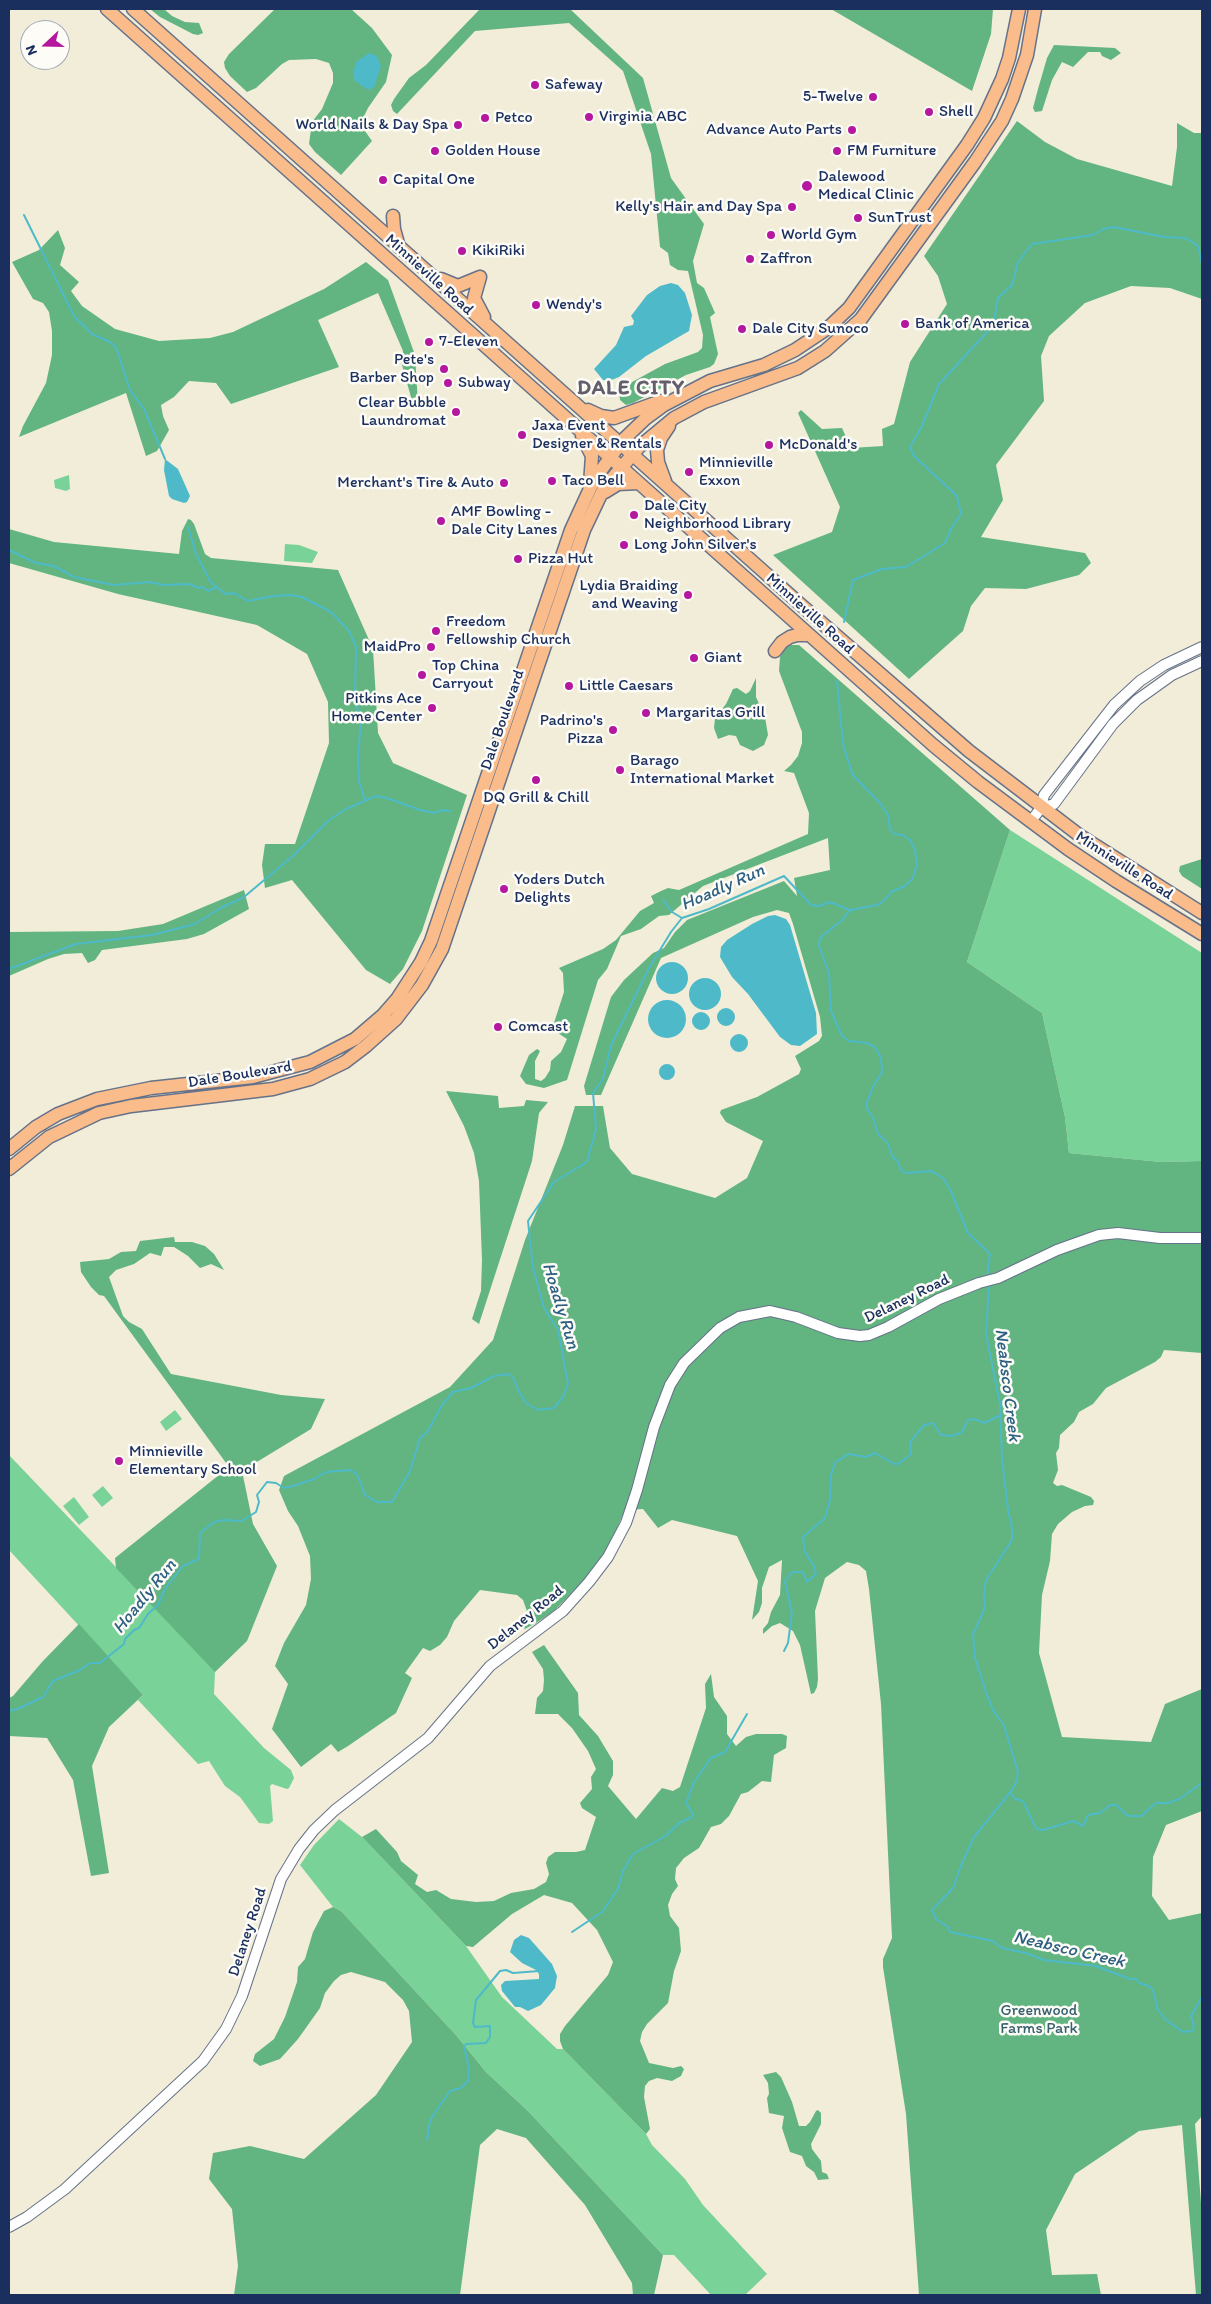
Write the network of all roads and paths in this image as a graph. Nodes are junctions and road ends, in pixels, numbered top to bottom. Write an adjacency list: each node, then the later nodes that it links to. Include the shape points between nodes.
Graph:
1 (107, 9): 12 (main road, Minnieville Road)
2 (133, 9): 6 (main road, Minnieville Road)
3 (1018, 9): 9 (main road, Dale Boulevard, via 1009,58 984,118 849,308 828,328 786,355 710,381)
4 (1035, 9): 11 (main road, Dale Boulevard, via 1027,55 1002,121 861,319 825,351 798,368 704,402)
5 (393, 216): 6 (main road)
6 (400, 247): 7 (main road, Minnieville Road)
7 (430, 274): 8 (main road, Minnieville Road); 8 (main road, via 458,286 480,277 475,300)
8 (492, 329): 10 (main road, Minnieville Road)
9 (678, 397): 10 (main road, via 614,418); 13 (main road, Dale Boulevard, via 645,419)
10 (576, 405): 13 (main road, Minnieville Road)
11 (674, 418): 14 (main road, Dale Boulevard); 18 (main road, via 657,450)
12 (580, 432): 15 (main road, Minnieville Road); 19 (main road, via 592,456)
13 (620, 444): 14 (main road, Minnieville Road); 15 (main road, Dale Boulevard)
14 (632, 454): 16 (main road, Dale Boulevard); 18 (main road, Minnieville Road)
15 (610, 457): 16 (main road, Minnieville Road); 19 (main road, Dale Boulevard)
16 (620, 466): 17 (main road, Minnieville Road); 20 (main road, Dale Boulevard)
17 (639, 483): 20 (main road, via 615,485); 21 (main road, Minnieville Road)
18 (666, 484): 25 (main road, Minnieville Road, via 908,699)
19 (590, 487): 29 (main road, Dale Boulevard, via 571,530 431,941 397,999 355,1039 310,1062 253,1077 151,1088 97,1099 58,1114)
20 (598, 500): 30 (main road, Dale Boulevard, via 584,530 442,949 422,986 396,1019 345,1062 310,1079 273,1089 130,1106 99,1113 48,1137)
21 (809, 635): 23 (main road, via 789,637); 26 (main road, Minnieville Road, via 933,745)
22 (1202, 647): 25 (street, via 1164,665 1114,705 1044,795)
23 (775, 651)
24 (1202, 661): 25 (street, via 1172,675 1137,700 1113,724 1054,804)
25 (1041, 808): 26 (street); 27 (main road, Minnieville Road)
26 (1031, 821): 28 (main road, Minnieville Road, via 1116,881)
27 (1202, 913)
28 (1202, 934)
29 (9, 1149)
30 (9, 1169)
31 (1202, 1238): 32 (street, Delaney Road, via 1160,1238 1128,1233 1099,1235 939,1299 869,1335 838,1333 777,1312 763,1312 720,1328 676,1374 666,1394 626,1523 608,1557 589,1582 563,1610 490,1666 428,1738 314,1830 281,1879 242,1996 226,2029 203,2062 65,2189)
32 (9, 2227)

